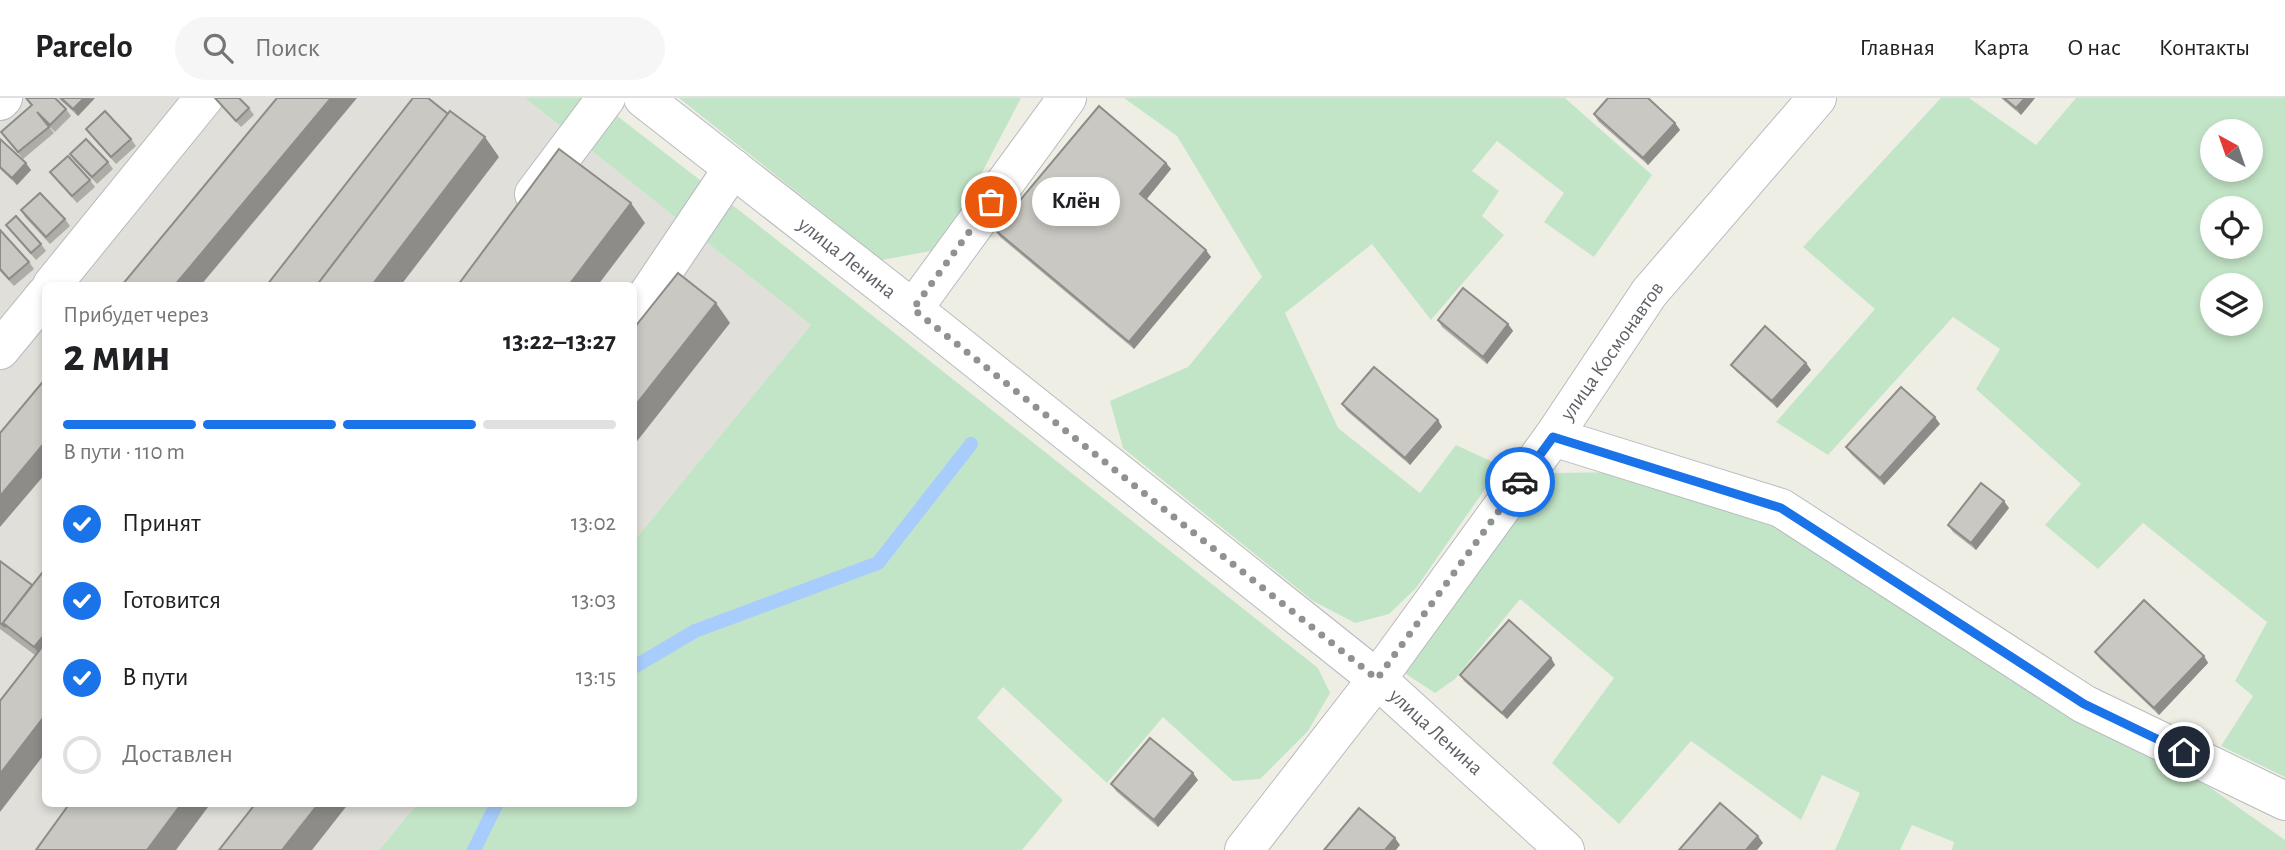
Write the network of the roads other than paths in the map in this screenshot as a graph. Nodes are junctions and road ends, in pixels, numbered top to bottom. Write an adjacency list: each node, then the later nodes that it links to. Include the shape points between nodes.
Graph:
1 (204, 98): 8 (street)
2 (606, 98): 7 (street)
3 (643, 98): 6 (street, улица Ленина)
4 (1067, 98): 10 (street)
5 (1817, 98): 13 (street, улица Космонавтов, via 1649,293)
6 (733, 168): 10 (street, улица Ленина); 11 (street)
7 (514, 219)
8 (54, 282)
9 (42, 299): 12 (street)
10 (913, 309): 14 (street, улица Ленина)
11 (637, 311)
12 (0, 350)
13 (1553, 437): 14 (street, улица Космонавтов); 15 (street, via 1781,508 2084,704)
14 (1377, 679): 16 (street, улица Космонавтов); 17 (street, улица Ленина)
15 (2285, 801)
16 (1244, 850)
17 (1565, 850)

